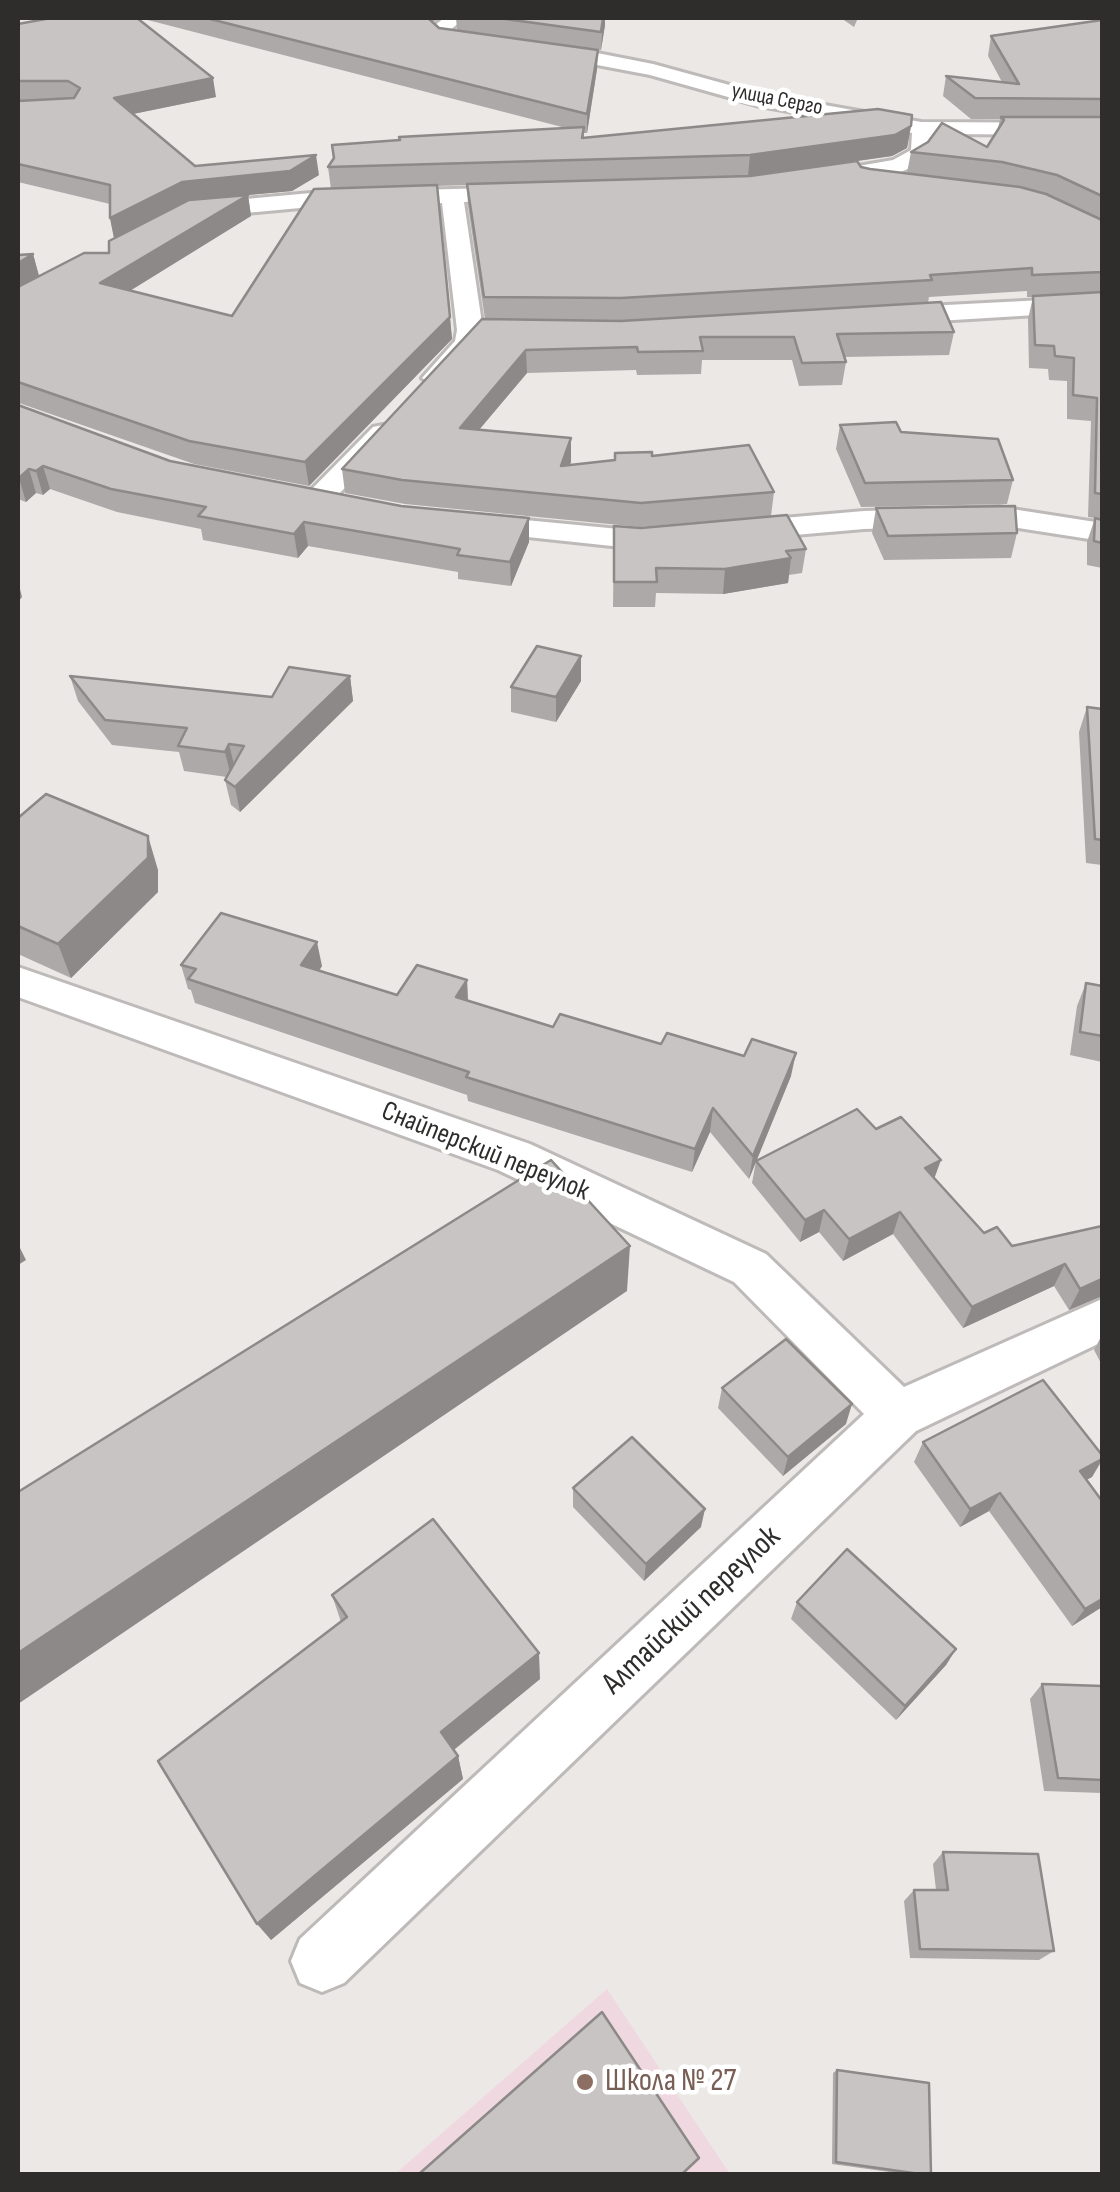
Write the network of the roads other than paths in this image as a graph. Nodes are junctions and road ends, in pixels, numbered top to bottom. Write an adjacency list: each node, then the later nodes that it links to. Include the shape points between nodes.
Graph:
1 (456, 18): 2 (street, улица Серго, via 438,30 448,38 622,64 760,100)
2 (921, 128): 3 (street, улица Серго); 4 (street, via 920,154 899,166)
3 (1102, 129)
4 (837, 177): 5 (street); 6 (street)
5 (802, 181)
6 (906, 184)
7 (551, 193): 8 (street)
8 (452, 196): 9 (street, via 294,202 187,212); 12 (street, via 480,330)
9 (169, 221)
10 (1102, 304): 11 (street)
11 (857, 318)
12 (420, 394)
13 (398, 418): 15 (street)
14 (280, 493): 15 (street)
15 (317, 500): 16 (street)
16 (352, 507)
17 (443, 521): 18 (street, via 640,540 864,520 1000,516)
18 (1102, 532)
19 (18, 982): 21 (street, Снайперский переулок, via 514,1157 750,1268)
20 (1102, 1320): 21 (street, Алтайский переулок)
21 (898, 1415): 22 (street, Алтайский переулок)
22 (322, 1961)

